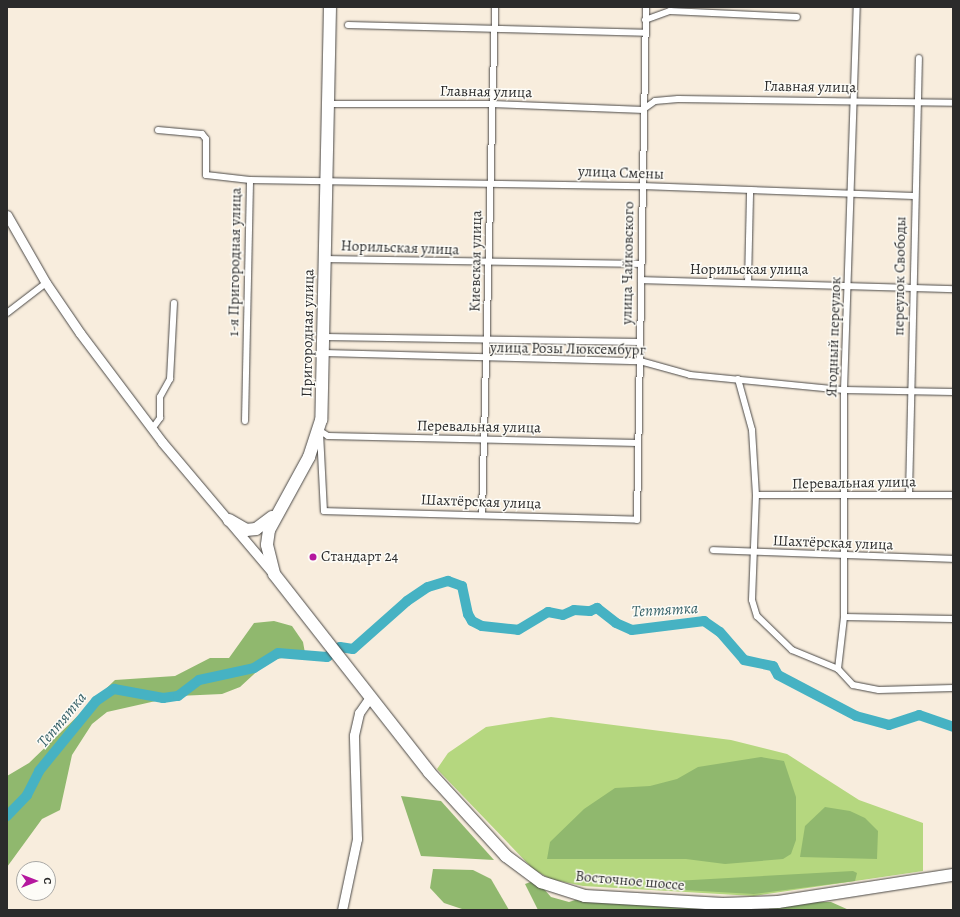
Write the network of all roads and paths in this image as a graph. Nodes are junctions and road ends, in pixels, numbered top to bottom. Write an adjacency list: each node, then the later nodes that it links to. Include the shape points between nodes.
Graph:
1 (330, 7): 14 (highway, Пригородная улица)
2 (494, 7): 8 (street, Киевская улица)
3 (646, 7): 6 (street, улица Чайковского)
4 (857, 7): 11 (street, Ягодный переулок)
5 (797, 17): 6 (street, via 670,11)
6 (645, 20): 9 (street, улица Чайковского)
7 (348, 24): 8 (street)
8 (494, 28): 9 (street); 15 (street, Киевская улица)
9 (645, 33): 16 (street, улица Чайковского)
10 (919, 58): 12 (street, переулок Свободы)
11 (854, 101): 12 (street, Главная улица); 16 (street, Главная улица, via 678,99 655,101); 23 (street, Ягодный переулок)
12 (918, 102): 13 (street, Главная улица); 24 (street, переулок Свободы)
13 (953, 103)
14 (328, 104): 15 (street, Главная улица); 19 (highway, Пригородная улица)
15 (492, 104): 16 (street, Главная улица); 20 (street, Киевская улица)
16 (645, 109): 21 (street, улица Чайковского)
17 (158, 130): 18 (street, via 202,134 206,139 206,175)
18 (250, 180): 19 (street, 1-я Пригородная улица); 47 (street, 1-я Пригородная улица)
19 (327, 181): 20 (street, улица Смены); 26 (highway, Пригородная улица)
20 (491, 182): 21 (street, улица Смены); 27 (street, Киевская улица)
21 (642, 186): 22 (street, улица Смены); 28 (street, улица Чайковского)
22 (750, 192): 23 (street, улица Смены); 31 (street)
23 (852, 194): 24 (street, улица Смены); 32 (street, Ягодный переулок)
24 (914, 196): 33 (street, переулок Свободы)
25 (7, 214): 30 (street)
26 (326, 259): 27 (street, Норильская улица); 37 (highway, Пригородная улица)
27 (490, 264): 28 (street, Норильская улица); 38 (street, Киевская улица)
28 (641, 264): 29 (street, улица Чайковского)
29 (641, 280): 31 (street, Норильская улица); 39 (street, улица Чайковского)
30 (46, 283): 36 (street); 48 (street)
31 (748, 283): 32 (street, Норильская улица)
32 (849, 284): 33 (street, Норильская улица); 44 (street, Ягодный переулок)
33 (912, 288): 34 (street, Норильская улица); 45 (street, переулок Свободы)
34 (953, 289)
35 (174, 303): 48 (street, via 170,379 160,397 160,418)
36 (7, 313)
37 (324, 337): 38 (street); 40 (highway, Пригородная улица)
38 (487, 338): 39 (street); 41 (street, Киевская улица)
39 (640, 342): 42 (street, улица Чайковского)
40 (324, 354): 41 (street, улица Розы Люксембург); 49 (highway, Пригородная улица)
41 (487, 360): 42 (street, улица Розы Люксембург); 50 (street, Киевская улица)
42 (640, 361): 43 (street, улица Розы Люксембург, via 681,374); 51 (street, улица Чайковского)
43 (738, 379): 44 (street, улица Розы Люксембург); 52 (street, via 751,423)
44 (844, 390): 45 (street, улица Розы Люксембург); 55 (street, Ягодный переулок)
45 (911, 391): 46 (street, улица Розы Люксембург); 53 (street, переулок Свободы)
46 (953, 392)
47 (246, 422)
48 (152, 429): 58 (street)
49 (320, 431): 50 (street, Перевальная улица, via 328,436); 56 (highway, Пригородная улица); 57 (street, Шахтёрская улица, via 324,511)
50 (485, 440): 51 (street, Перевальная улица); 57 (street, Киевская улица)
51 (638, 443): 59 (street, улица Чайковского)
52 (756, 495): 55 (street, Перевальная улица); 61 (street)
53 (909, 495): 54 (street, Перевальная улица); 55 (street, Перевальная улица)
54 (953, 495)
55 (844, 496): 62 (street, Ягодный переулок)
56 (276, 513): 58 (highway, via 256,529 246,530); 64 (highway, Пригородная улица, via 266,545)
57 (482, 515): 59 (street, Шахтёрская улица)
58 (229, 520): 64 (street)
59 (637, 520)
60 (713, 550): 61 (street, Шахтёрская улица)
61 (754, 554): 62 (street, Шахтёрская улица); 67 (street, via 752,600 757,616 781,642 803,657)
62 (844, 558): 63 (street, Шахтёрская улица); 65 (street, Ягодный переулок)
63 (953, 559)
64 (272, 572): 68 (highway, Пригородная улица)
65 (844, 617): 66 (street); 67 (street, Ягодный переулок)
66 (953, 619)
67 (838, 668): 69 (street, via 853,685 879,690)
68 (351, 672): 70 (highway, Восточное шоссе)
69 (953, 688)
70 (370, 697): 71 (highway, Восточное шоссе, via 429,772 506,856 527,875 562,890 640,901 778,902); 72 (street, via 359,713 354,735 357,839)
71 (953, 875)
72 (342, 910)

